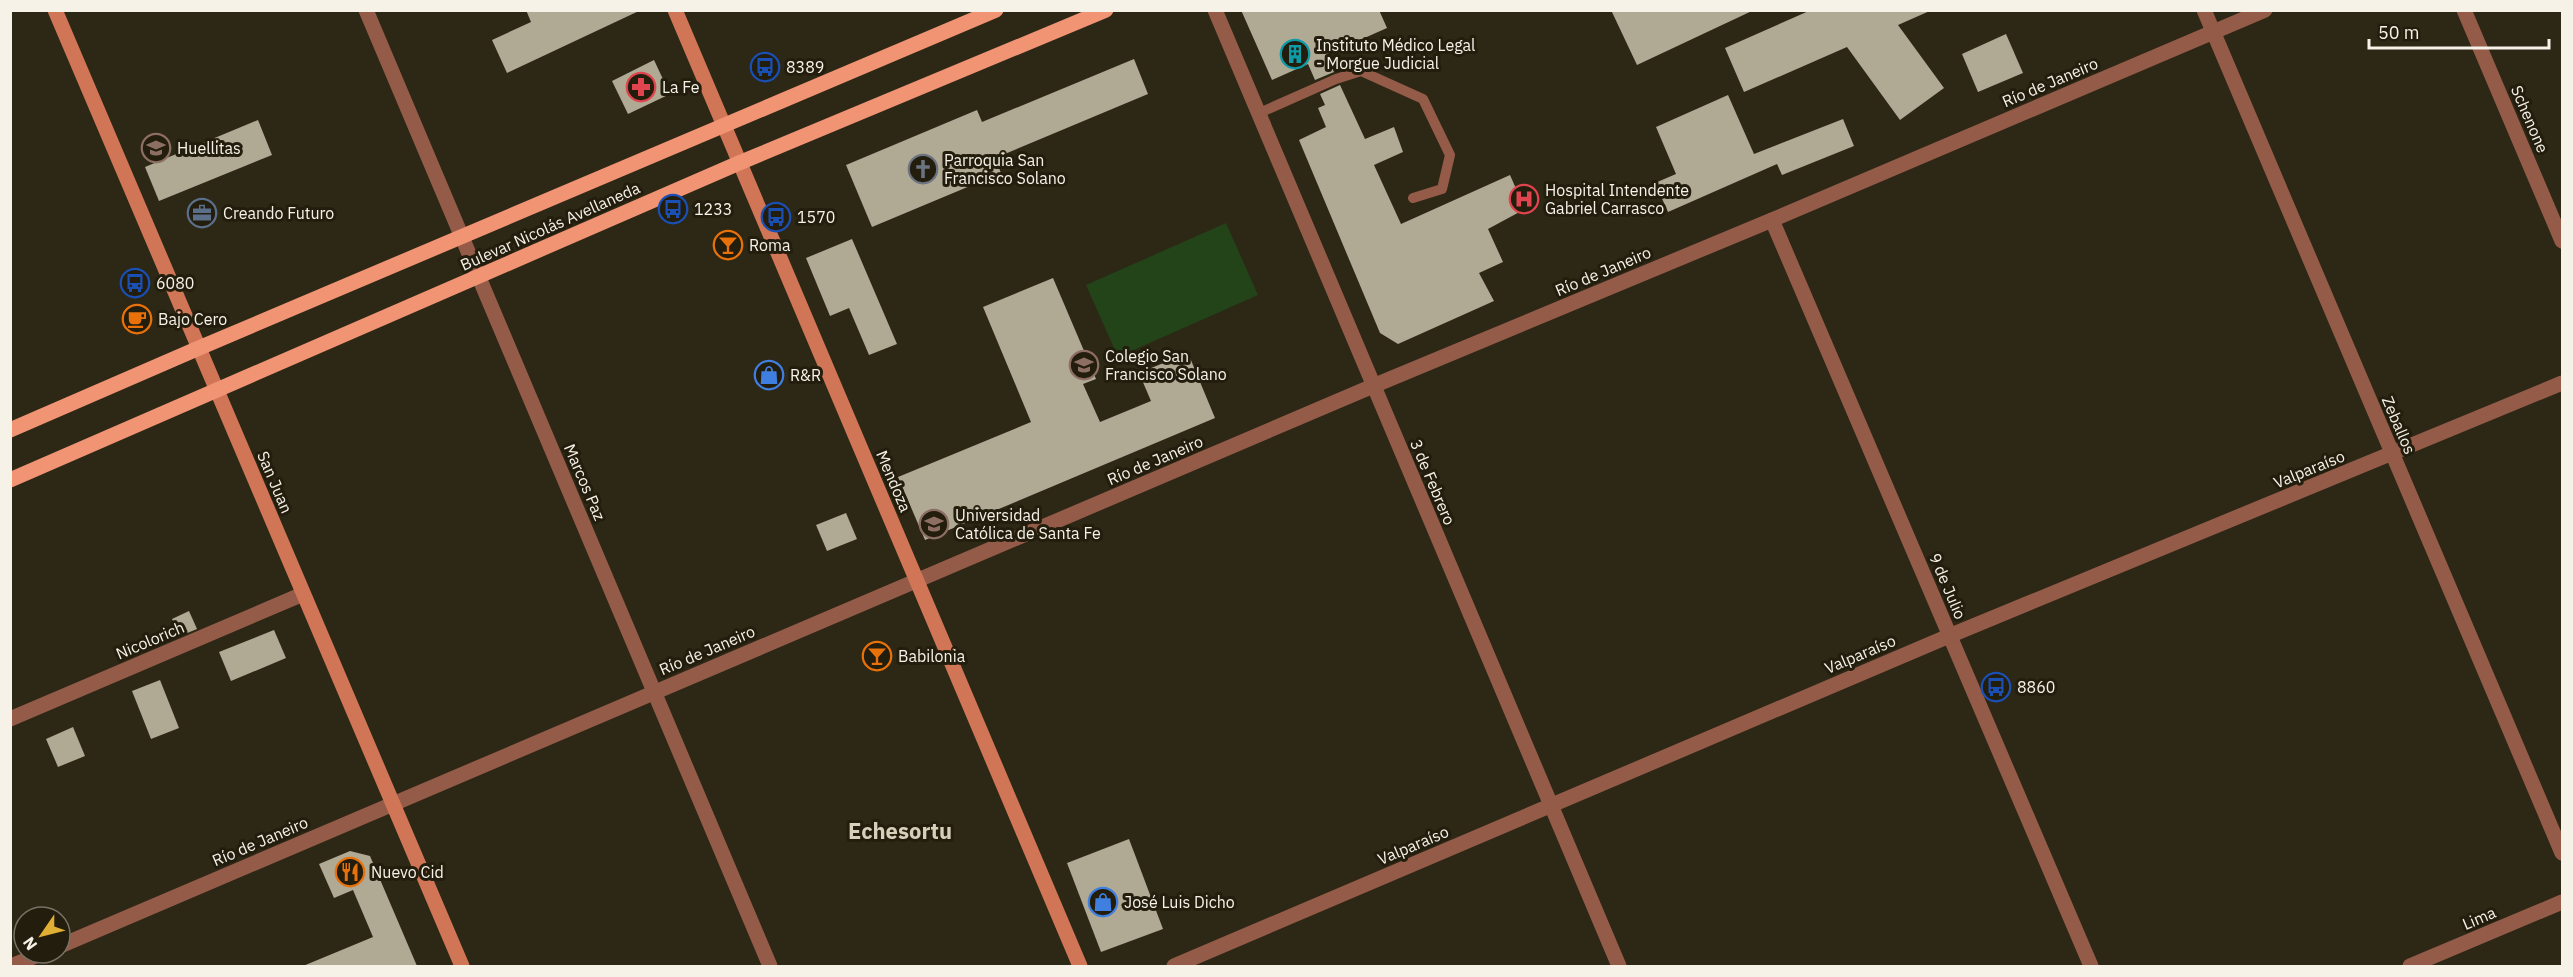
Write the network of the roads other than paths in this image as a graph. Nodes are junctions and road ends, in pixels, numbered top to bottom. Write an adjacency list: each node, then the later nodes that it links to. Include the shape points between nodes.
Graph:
1 (55, 10): 19 (main road, San Juan)
2 (366, 10): 16 (street, Marcos Paz)
3 (675, 10): 12 (main road, Mendoza)
4 (996, 10): 12 (main road, Bulevar Nicolás Avellaneda)
5 (1106, 10): 13 (main road, Bulevar Nicolás Avellaneda)
6 (1215, 10): 11 (street, 3 de Febrero)
7 (2204, 10): 10 (street, Zeballos)
8 (2265, 10): 10 (street, Río de Janeiro)
9 (2464, 10): 17 (street, Schenone)
10 (2214, 32): 15 (street, Río de Janeiro); 24 (street, Zeballos)
11 (1257, 114): 14 (lane, via 1361,71 1423,99 1450,155 1442,189); 21 (street, 3 de Febrero)
12 (723, 125): 13 (main road, Mendoza); 16 (main road, Bulevar Nicolás Avellaneda)
13 (740, 163): 18 (main road, Bulevar Nicolás Avellaneda); 26 (main road, Mendoza)
14 (1413, 198)
15 (1772, 220): 21 (street, Río de Janeiro); 28 (street, 9 de Julio)
16 (462, 236): 18 (street, Marcos Paz); 19 (main road, Bulevar Nicolás Avellaneda)
17 (2562, 241)
18 (479, 276): 22 (main road, Bulevar Nicolás Avellaneda); 29 (street, Marcos Paz)
19 (199, 348): 22 (main road, San Juan); 23 (main road, Bulevar Nicolás Avellaneda)
20 (2562, 383): 24 (street, Valparaíso)
21 (1373, 386): 26 (street, Río de Janeiro); 32 (street, 3 de Febrero)
22 (217, 390): 25 (main road, Bulevar Nicolás Avellaneda); 27 (main road, San Juan)
23 (10, 430)
24 (2391, 455): 28 (street, Valparaíso); 33 (street, Zeballos)
25 (10, 480)
26 (916, 581): 29 (street, Río de Janeiro); 38 (main road, Mendoza)
27 (303, 594): 30 (street, Nicolorich); 31 (main road, San Juan)
28 (1949, 636): 32 (street, Valparaíso); 41 (street, 9 de Julio)
29 (654, 693): 31 (street, Río de Janeiro); 37 (street, Marcos Paz)
30 (10, 719)
31 (393, 804): 35 (street, Río de Janeiro); 36 (main road, San Juan)
32 (1551, 806): 39 (street, Valparaíso); 40 (street, 3 de Febrero)
33 (2562, 853)
34 (2562, 902): 42 (street, Lima)
35 (72, 941)
36 (462, 966)
37 (770, 966)
38 (1080, 966)
39 (1174, 966)
40 (1619, 966)
41 (2091, 966)
42 (2410, 966)

